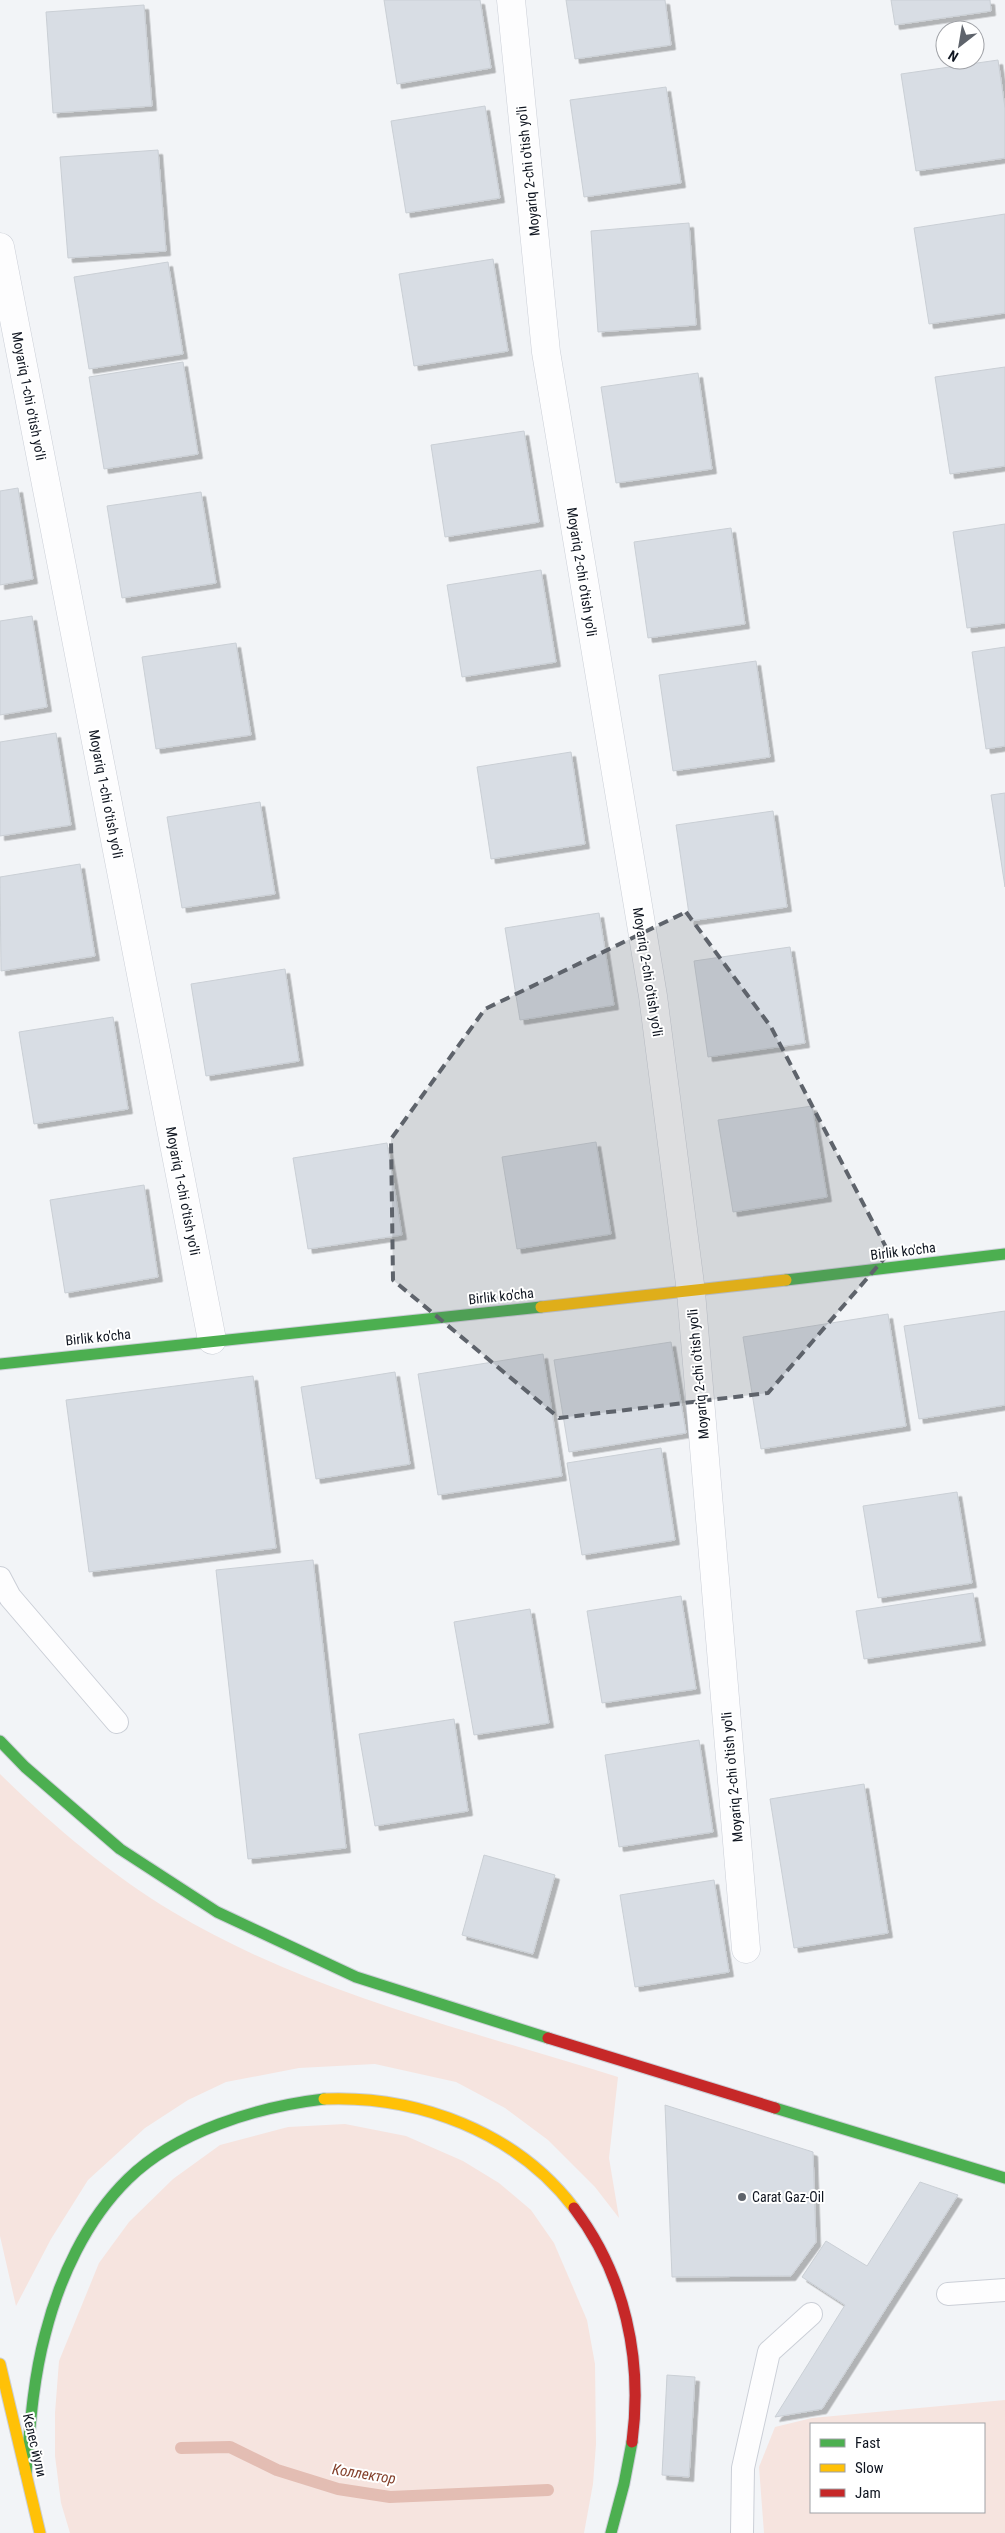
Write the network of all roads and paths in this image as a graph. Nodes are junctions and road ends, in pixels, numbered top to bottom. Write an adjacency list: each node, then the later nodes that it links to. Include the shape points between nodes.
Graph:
1 (511, 0): 4 (street, Moyariq 2-chi o'tish yo'li, via 546,352 653,996)
2 (0, 248): 5 (street, Moyariq 1-chi o'tish yo'li)
3 (1005, 1254): 4 (main road, Birlik ko'cha)
4 (691, 1292): 5 (main road, Birlik ko'cha); 10 (street, Moyariq 2-chi o'tish yo'li)
5 (212, 1340): 6 (main road, Birlik ko'cha)
6 (0, 1364)
7 (0, 1578): 8 (lane, via 10,1597)
8 (117, 1722)
9 (0, 1741): 11 (main road, via 26,1768 135,1860 217,1912 356,1977)
10 (746, 1949)
11 (1005, 2178)
12 (1005, 2290): 13 (lane)
13 (948, 2294)
14 (811, 2314): 19 (lane, via 769,2352 743,2468)
15 (0, 2364): 16 (main road, Келес йули)
16 (26, 2473): 17 (main road, Келес йули); 18 (main road, via 37,2365 51,2307 72,2259 100,2214 129,2178 200,2133 238,2116 324,2098 365,2098 443,2115 529,2160 562,2194 591,2232 629,2327 634,2372 631,2446)
17 (40, 2533)
18 (610, 2533)
19 (742, 2533)

